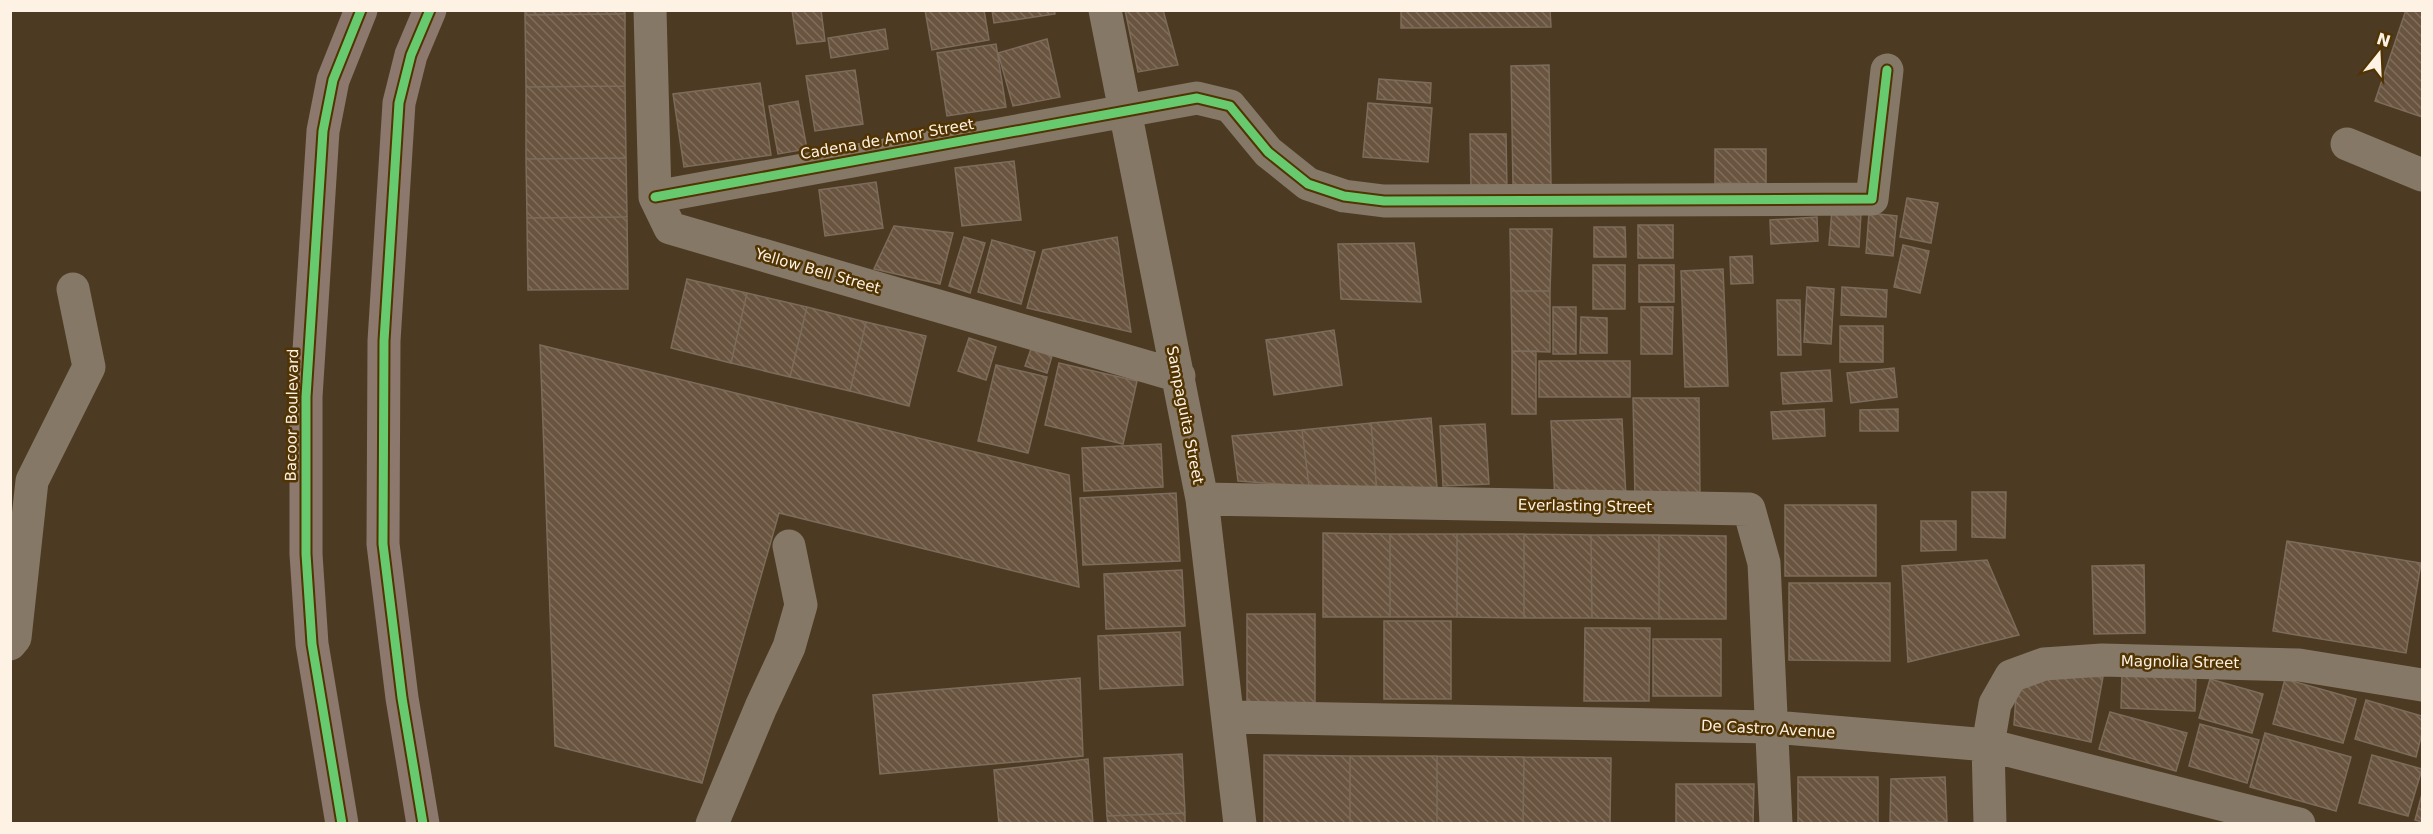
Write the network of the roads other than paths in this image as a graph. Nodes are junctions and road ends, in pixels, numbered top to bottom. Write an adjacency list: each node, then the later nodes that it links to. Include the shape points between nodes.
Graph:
1 (361, 10): 19 (main road, Bacoor Boulevard, via 333,80 323,131 306,397 306,554 312,645)
2 (430, 10): 20 (main road, via 411,55 399,103 384,353 383,544)
3 (1105, 10): 6 (street, Sampaguita Street)
4 (651, 11): 9 (street, Yellow Bell Street)
5 (1887, 70): 6 (street, Cadena de Amor Street, via 1872,199 1384,201 1344,196 1308,184 1268,152 1230,106 1197,98)
6 (1124, 111): 9 (street, Cadena de Amor Street); 11 (street, Sampaguita Street)
7 (2347, 144): 8 (street)
8 (2422, 175)
9 (656, 197): 11 (street, Yellow Bell Street, via 670,228)
10 (73, 289): 14 (street, via 89,367 32,480 15,638)
11 (1179, 376): 12 (street, Sampaguita Street)
12 (1202, 499): 16 (street, Sampaguita Street); 17 (street, Everlasting Street, via 1749,509 1764,563)
13 (789, 546): 21 (street, via 801,605 789,647)
14 (10, 644)
15 (2422, 685): 18 (street, Magnolia Street, via 2299,665 2102,660 2044,664 2011,676 1995,704)
16 (1228, 717): 17 (street, De Castro Avenue); 22 (street, Sampaguita Street)
17 (1773, 727): 18 (street, De Castro Avenue); 23 (street)
18 (1988, 745): 24 (street, Magnolia Street); 25 (street, De Castro Avenue)
19 (342, 824)
20 (423, 824)
21 (712, 824)
22 (1240, 824)
23 (1776, 824)
24 (1990, 824)
25 (2299, 824)

